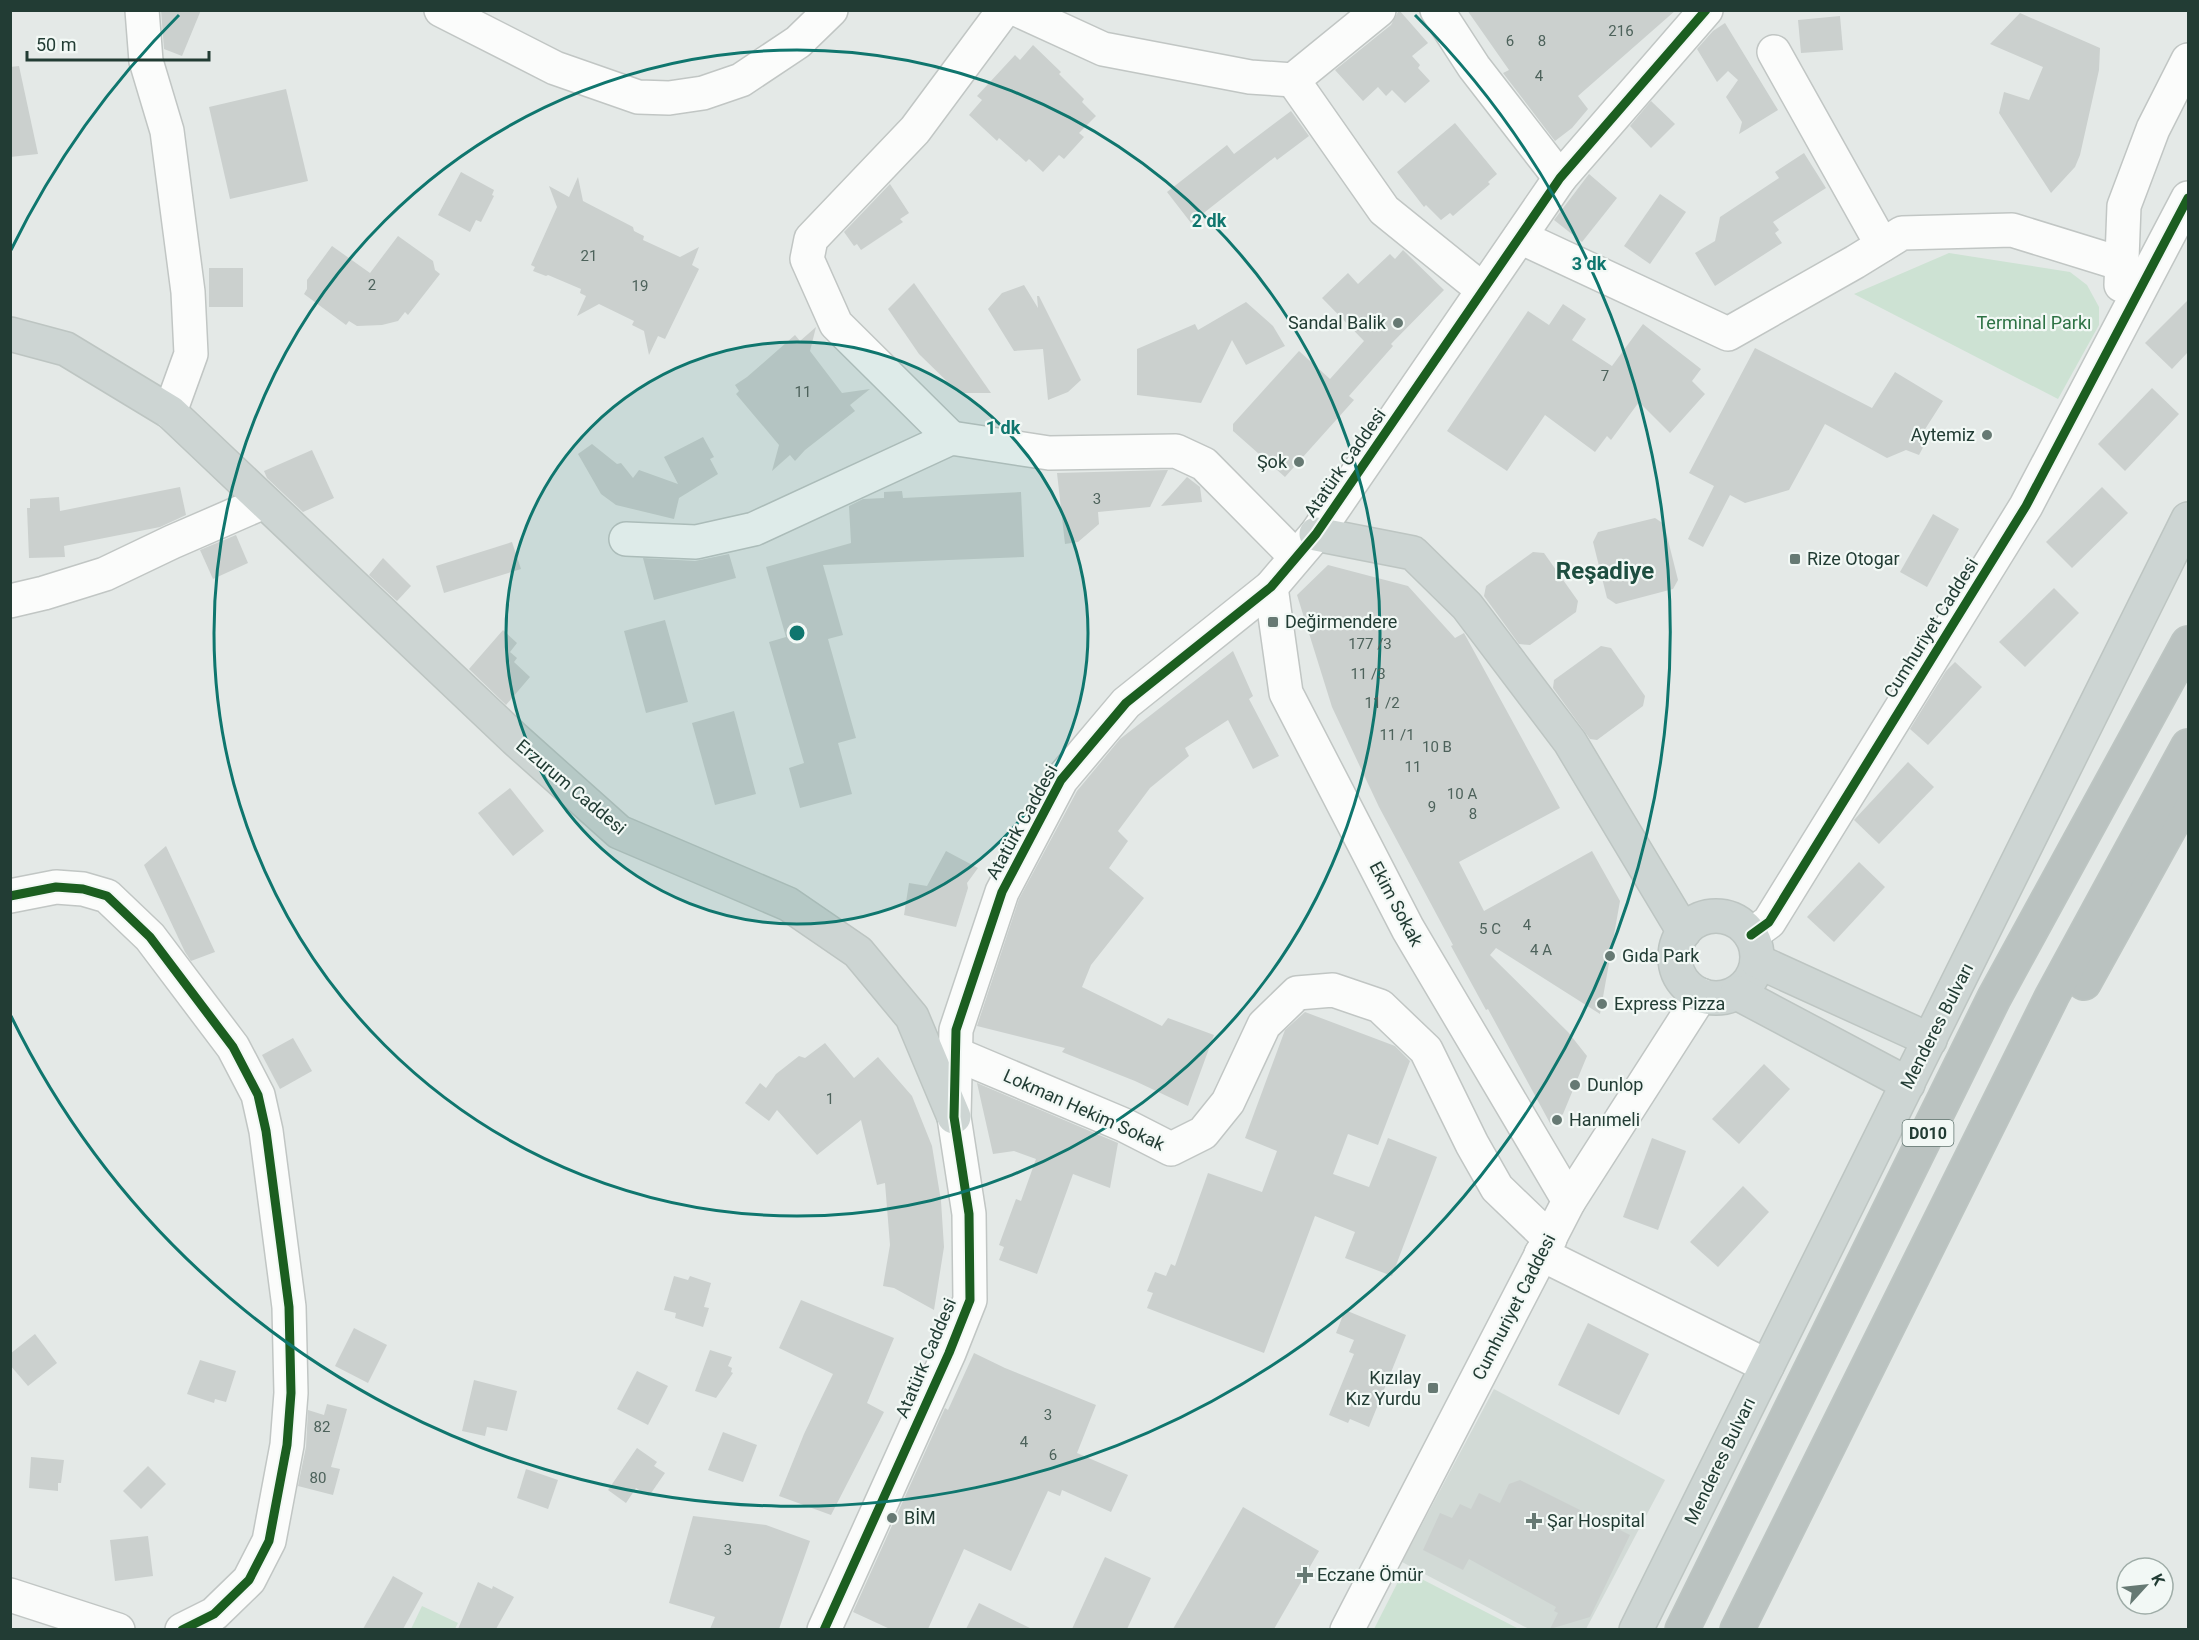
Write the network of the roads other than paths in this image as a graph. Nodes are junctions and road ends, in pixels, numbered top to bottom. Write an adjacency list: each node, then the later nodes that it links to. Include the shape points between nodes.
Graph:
1 (142, 10): 20 (street, via 146,61 167,131 188,292 191,354)
2 (441, 10): 3 (street, via 555,68 638,97 669,98 703,93 741,80 798,42)
3 (831, 10)
4 (1004, 10): 21 (street, via 915,130 811,239 807,259 836,324)
5 (1018, 10): 11 (street, via 1103,49 1250,78)
6 (1379, 10): 11 (street)
7 (1437, 10): 12 (street, via 1474,67)
8 (1706, 10): 12 (street, Atatürk Caddesi)
9 (1774, 52): 15 (street)
10 (2184, 76): 16 (street, Cumhuriyet Caddesi, via 2153,129 2124,206)
11 (1293, 80): 17 (street, via 1383,210)
12 (1560, 178): 14 (street, Atatürk Caddesi)
13 (2188, 198): 18 (street)
14 (1520, 237): 15 (street, via 1728,334); 17 (street, Atatürk Caddesi)
15 (1882, 244): 16 (street, via 1902,233 2012,230)
16 (2122, 264): 18 (street, Cumhuriyet Caddesi)
17 (1483, 290): 25 (street, Atatürk Caddesi)
18 (2120, 326): 34 (street, Cumhuriyet Caddesi, via 2026,506)
19 (10, 334): 20 (main road, Erzurum Caddesi, via 66,349)
20 (170, 412): 22 (main road, Erzurum Caddesi)
21 (951, 438): 24 (street, via 754,530 696,542); 25 (street, via 1049,453 1176,451 1204,464)
22 (264, 502): 27 (street, via 105,574); 40 (main road, Erzurum Caddesi, via 619,832 788,904 858,952 912,1017)
23 (2188, 519): 37 (main road, Menderes Bulvarı)
24 (626, 539)
25 (1306, 545): 26 (street, Atatürk Caddesi); 33 (main road, via 1413,553 1467,606 1570,742)
26 (1270, 587): 38 (street, Atatürk Caddesi, via 1126,703 1061,780 1002,892 956,1030); 42 (street, Ekim Sokak, via 1286,693 1408,929)
27 (10, 601)
28 (2188, 627): 29 (highway)
29 (2182, 656): 52 (highway, D010, via 1994,998)
30 (2188, 746): 41 (highway, D010)
31 (2188, 795): 41 (highway, via 2025,1087)
32 (10, 896): 48 (street, via 56,887 107,896 150,937 233,1047 258,1095 267,1131 289,1307 291,1393 287,1445 269,1541 249,1580 214,1614)
33 (1684, 932): 34 (main road, via 1699,921 1718,916 1743,926); 36 (main road, via 1675,956 1677,968 1686,984)
34 (1754, 948): 35 (main road, Cumhuriyet Caddesi, via 1751,979); 37 (main road)
35 (1737, 993): 36 (main road, via 1713,999); 39 (main road)
36 (1701, 995): 42 (street, Cumhuriyet Caddesi)
37 (1930, 1040): 39 (main road, Menderes Bulvarı)
38 (956, 1054): 40 (street, Atatürk Caddesi); 43 (street, Lokman Hekim Sokak, via 1171,1149 1203,1133 1228,1102 1264,1025 1297,993 1334,990 1380,1006 1426,1050 1497,1188)
39 (1908, 1084): 44 (main road, Menderes Bulvarı)
40 (954, 1117): 49 (street, Atatürk Caddesi, via 969,1214 970,1300)
41 (1977, 1143): 53 (highway, D010)
42 (1569, 1201): 43 (street, Cumhuriyet Caddesi)
43 (1546, 1246): 44 (street); 50 (street, Cumhuriyet Caddesi)
44 (1767, 1366): 51 (main road, Menderes Bulvarı)
45 (10, 1595): 46 (street); 47 (street)
46 (39, 1629)
47 (118, 1629)
48 (182, 1629)
49 (824, 1629)
50 (1347, 1629)
51 (1636, 1629)
52 (1682, 1629)
53 (1737, 1629)

